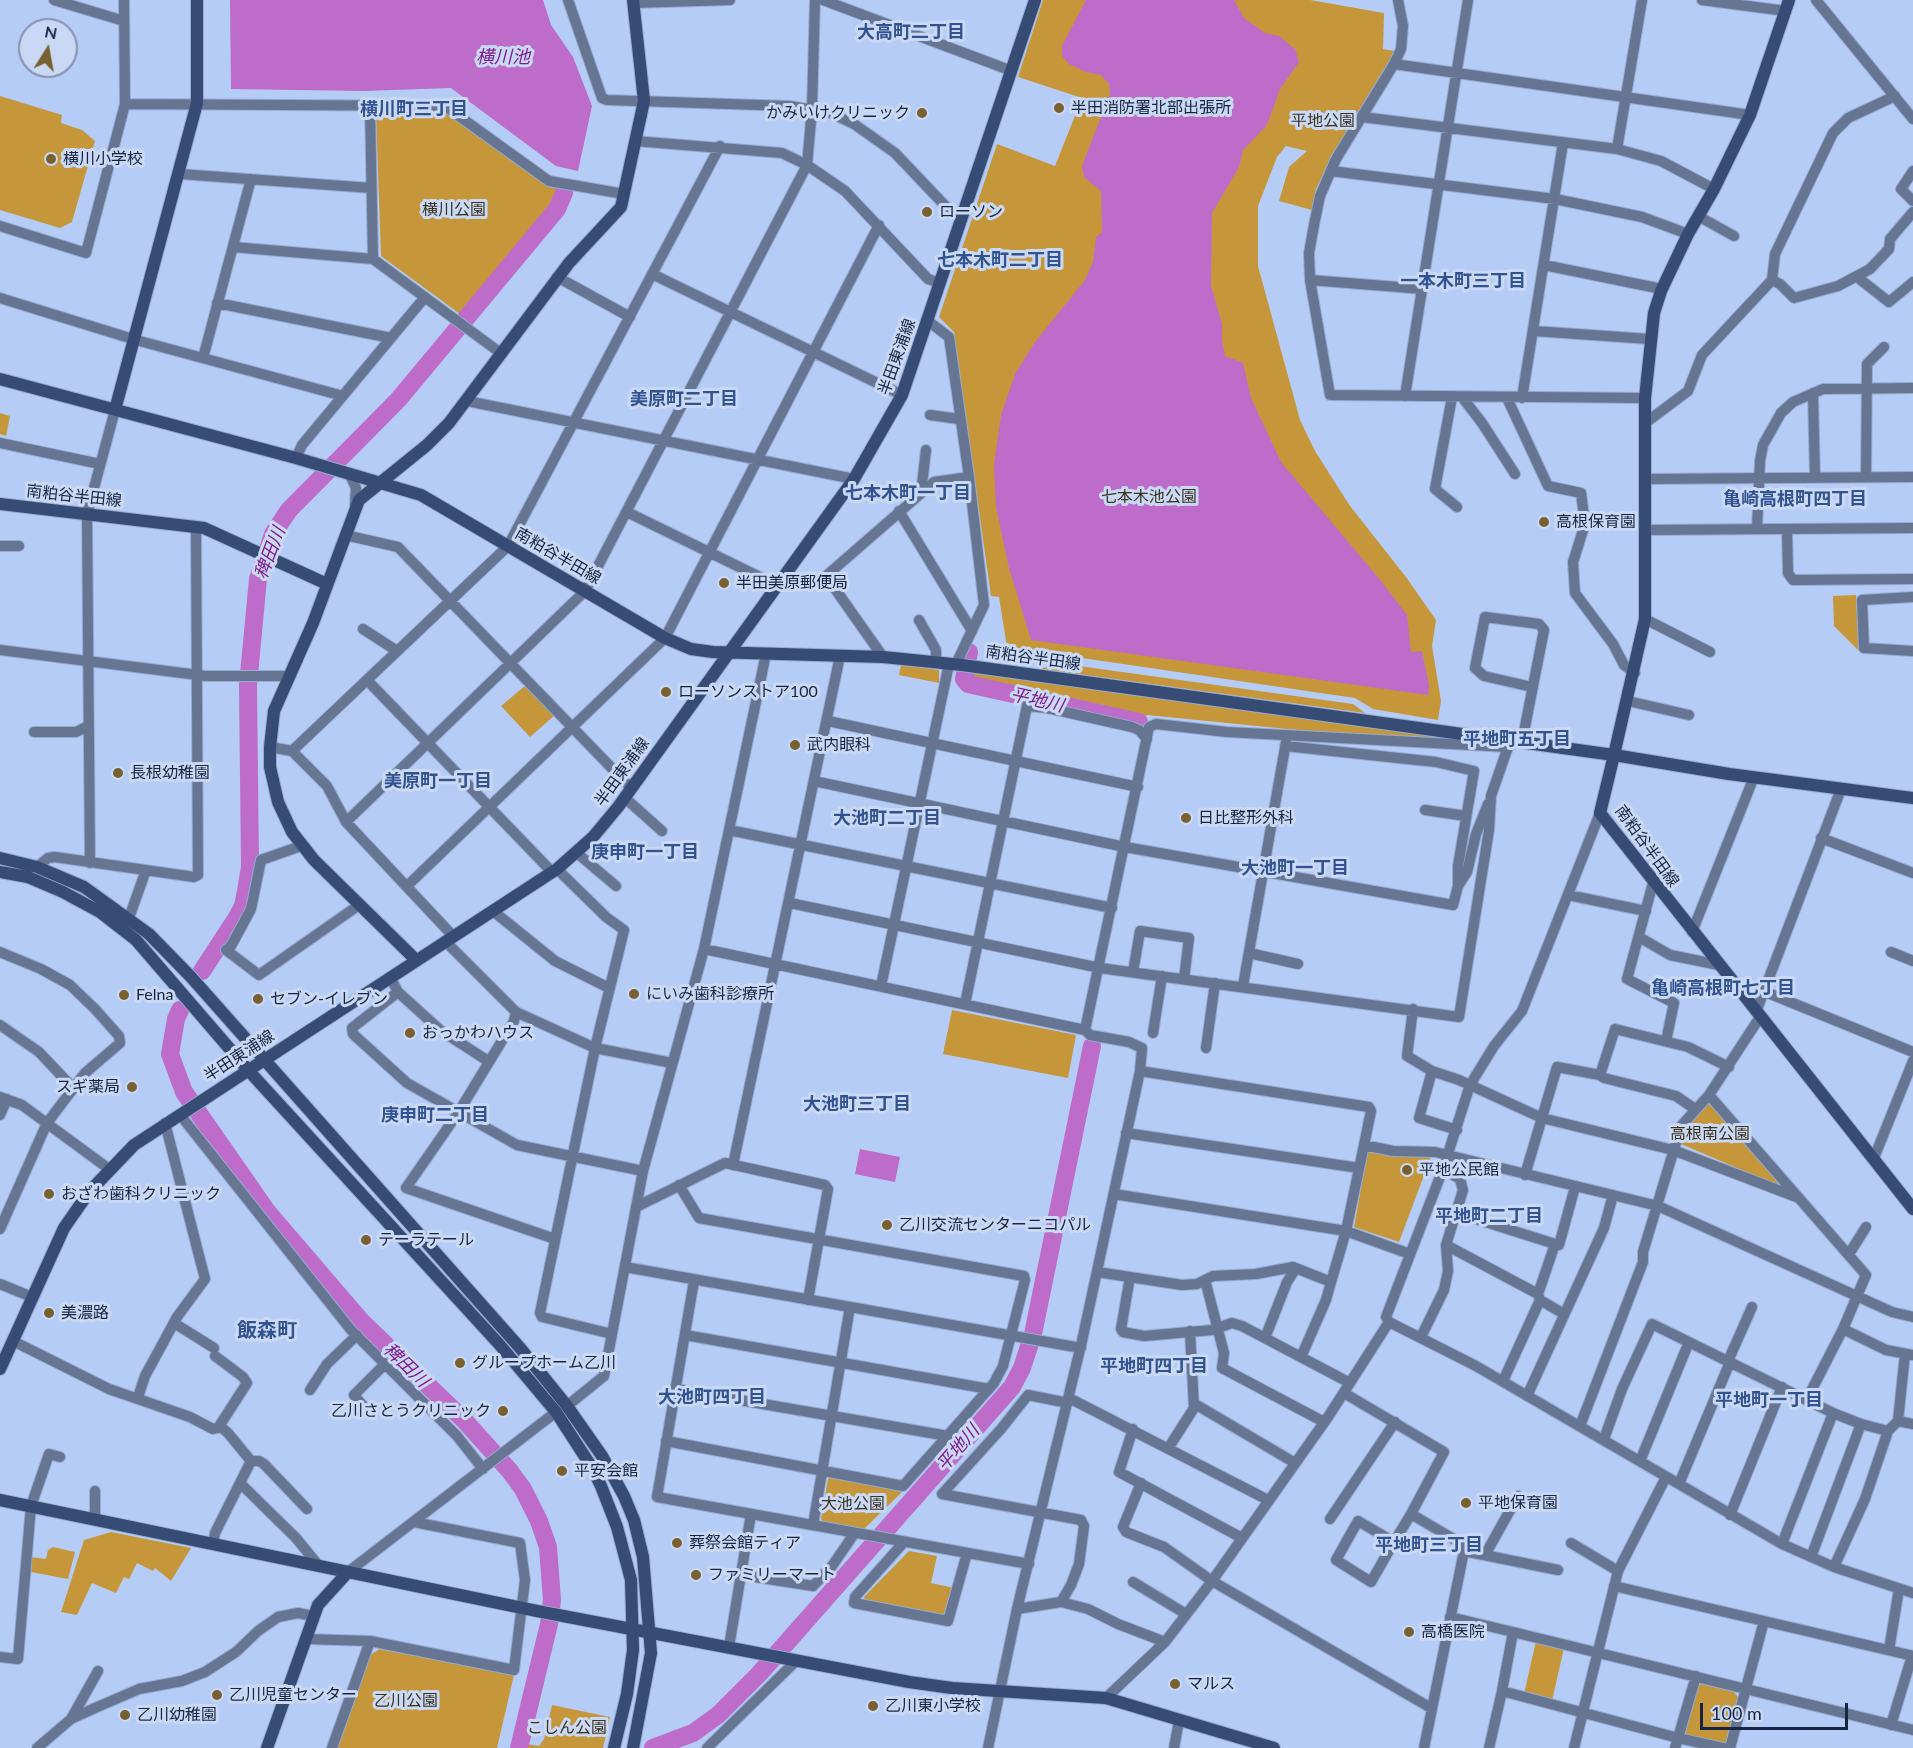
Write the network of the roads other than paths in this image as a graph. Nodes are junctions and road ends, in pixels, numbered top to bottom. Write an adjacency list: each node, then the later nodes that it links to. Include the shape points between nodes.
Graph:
1 (54, 0): 16 (street)
2 (124, 0): 16 (street)
3 (197, 0): 24 (street)
4 (568, 0): 23 (street, via 603,98)
5 (730, 0): 14 (street)
6 (815, 0): 27 (street)
7 (823, 0): 18 (street)
8 (1035, 0): 18 (street, 半田東浦線)
9 (1398, 0): 17 (street, via 1403,26 1401,49)
10 (1468, 0): 19 (street)
11 (1642, 0): 21 (street)
12 (1702, 0): 15 (street)
13 (1816, 0): 20 (street)
14 (633, 2): 23 (street)
15 (1788, 6): 29 (street)
16 (124, 21): 25 (street)
17 (1394, 64): 19 (street); 30 (street)
18 (1012, 70): 49 (street, 半田東浦線)
19 (1457, 74): 21 (street); 32 (street)
20 (1895, 96): 28 (street); 62 (street, via 1848,118 1827,143 1775,254)
21 (1626, 97): 29 (street); 36 (street)
22 (1913, 98): 28 (street)
23 (644, 101): 27 (street); 33 (street)
24 (197, 103): 25 (street); 26 (street); 40 (street)
25 (125, 104): 52 (street, via 86,253)
26 (370, 107): 43 (street); 45 (street, via 445,106 549,181)
27 (812, 109): 37 (street); 49 (street, via 831,113 874,137 895,153 952,213)
28 (1905, 109): 31 (street)
29 (1750, 115): 44 (street)
30 (1362, 117): 32 (street); 38 (street)
31 (1913, 119)
32 (1448, 128): 34 (street); 42 (street)
33 (635, 141): 35 (street); 45 (street)
34 (1563, 143): 36 (street); 46 (street)
35 (720, 146): 37 (street, via 777,151); 58 (street)
36 (1617, 149): 44 (street, via 1662,160)
37 (807, 165): 51 (street, via 845,191); 70 (street)
38 (1331, 171): 42 (street); 61 (street, via 1314,225 1309,253)
39 (1913, 171): 47 (street, via 1901,189)
40 (180, 174): 41 (street); 76 (street)
41 (251, 179): 43 (street); 55 (street)
42 (1439, 183): 46 (street); 65 (street)
43 (371, 188): 56 (street)
44 (1714, 189): 50 (street)
45 (624, 194): 59 (street, via 621,207)
46 (1555, 199): 53 (street, via 1642,217); 57 (street)
47 (1913, 201)
48 (1913, 212): 60 (street, via 1890,238 1889,249)
49 (962, 216): 64 (street, 半田東浦線)
50 (1698, 216): 53 (street); 54 (street)
51 (879, 225): 64 (street, via 928,279); 78 (street)
52 (0, 226)
53 (1688, 234): 66 (street)
54 (1734, 236)
55 (233, 247): 56 (street); 69 (street)
56 (373, 259): 67 (street)
57 (1544, 265): 66 (street); 73 (street)
58 (652, 274): 70 (street); 71 (street)
59 (558, 277): 71 (street); 79 (street)
60 (1857, 277): 62 (street, via 1794,298); 63 (street, via 1889,302)
61 (1311, 280): 65 (street); 87 (street, via 1330,396)
62 (1772, 280): 97 (street, via 1702,355 1688,391)
63 (1913, 282)
64 (940, 283): 72 (street, 半田東浦線)
65 (1423, 289): 87 (street)
66 (1662, 289): 75 (street)
67 (425, 297): 74 (street); 79 (street)
68 (0, 298): 76 (street)
69 (217, 303): 74 (street); 80 (street)
70 (733, 313): 78 (street); 98 (street)
71 (630, 316): 96 (street)
72 (928, 321): 85 (street, 半田東浦線); 95 (street, via 950,337)
73 (1534, 331): 75 (street); 90 (street)
74 (391, 338): 86 (street)
75 (1650, 339): 91 (street)
76 (136, 340): 80 (street); 93 (street)
77 (1884, 347): 82 (street, via 1868,364)
78 (812, 350): 85 (street); 102 (street)
79 (502, 354): 92 (street)
80 (203, 358): 86 (street)
81 (0, 379): 93 (street, 南粕谷半田線)
82 (1866, 388): 83 (street); 84 (street, via 1823,389); 108 (street)
83 (1913, 388)
84 (1813, 393): 107 (street, via 1793,402 1771,428 1763,445); 110 (street)
85 (902, 395): 111 (street, 半田東浦線)
86 (343, 396): 101 (street, via 302,445)
87 (1405, 396): 88 (street)
88 (1457, 397): 89 (street); 105 (street, via 1482,423); 117 (street, via 1435,489)
89 (1507, 398): 90 (street); 154 (street, via 1548,486 1581,493 1584,524 1573,562 1575,593 1624,665)
90 (1522, 398): 91 (street)
91 (1644, 398): 97 (street)
92 (467, 402): 96 (street); 113 (street, via 428,445)
93 (115, 410): 101 (street, 南粕谷半田線); 103 (street)
94 (930, 415): 95 (street)
95 (959, 419): 106 (street)
96 (573, 423): 98 (street); 129 (street)
97 (1644, 424): 112 (street)
98 (666, 440): 102 (street); 119 (street)
99 (0, 443): 103 (street)
100 (926, 450): 114 (street)
101 (296, 458): 104 (street, 南粕谷半田線)
102 (757, 459): 111 (street); 130 (street)
103 (100, 464): 120 (street)
104 (344, 472): 113 (street, 南粕谷半田線); 116 (street, via 356,488)
105 (1515, 474)
106 (969, 477): 114 (street, via 934,482); 140 (street, via 984,604)
107 (1758, 477): 110 (street); 112 (street); 123 (street)
108 (1866, 477): 109 (street); 110 (street)
109 (1913, 477)
110 (1815, 478)
111 (854, 479): 133 (street, 半田東浦線)
112 (1644, 479): 125 (street)
113 (381, 483): 116 (street); 129 (street, 南粕谷半田線, via 421,495)
114 (921, 493): 118 (street)
115 (0, 504): 120 (street, 南粕谷半田線)
116 (355, 505): 126 (street)
117 (1457, 507)
118 (899, 511): 140 (street); 149 (street, via 826,576)
119 (627, 512): 130 (street); 134 (street)
120 (87, 514): 121 (street, 南粕谷半田線); 150 (street)
121 (196, 527): 132 (street, 南粕谷半田線); 155 (street)
122 (1913, 528): 124 (street)
123 (1757, 529): 124 (street); 125 (street)
124 (1787, 529): 131 (street, via 1788,573 1793,580)
125 (1644, 530): 137 (street)
126 (345, 535): 132 (street); 136 (street, via 398,546)
127 (0, 546): 128 (street)
128 (19, 546)
129 (508, 546): 134 (street, 南粕谷半田線); 136 (street)
130 (709, 552): 133 (street); 141 (street)
131 (1913, 579)
132 (327, 584): 156 (street)
133 (778, 586): 145 (street, 半田東浦線)
134 (585, 591): 141 (street, 南粕谷半田線); 152 (street)
135 (1913, 597): 144 (street, via 1862,600 1864,648)
136 (451, 601): 143 (street); 152 (street)
137 (1645, 619): 146 (street); 154 (street)
138 (919, 620): 151 (street, via 936,650)
139 (363, 629): 143 (street)
140 (972, 631): 153 (street)
141 (665, 638): 145 (street, 南粕谷半田線, via 690,649); 163 (street)
142 (0, 650): 150 (street)
143 (397, 651): 157 (street)
144 (1913, 651)
145 (730, 652): 147 (street, 南粕谷半田線); 178 (street, 半田東浦線)
146 (1710, 652)
147 (766, 654): 148 (street, 南粕谷半田線); 188 (street)
148 (840, 656): 149 (street, 南粕谷半田線); 161 (street)
149 (883, 657): 151 (street, 南粕谷半田線)
150 (88, 660): 155 (street); 162 (street)
151 (936, 662): 153 (street, 南粕谷半田線)
152 (512, 664): 163 (street); 168 (street)
153 (959, 665): 167 (street); 169 (street, 南粕谷半田線, via 1280,707)
154 (1635, 673): 159 (street)
155 (196, 674): 156 (street); 199 (street, via 198,874 194,877)
156 (288, 676): 170 (street, via 274,711)
157 (367, 680): 168 (street); 171 (street)
158 (1532, 687): 158 (street, via 1544,630 1539,624 1485,617 1475,668 1484,676); 169 (street)
159 (1628, 701): 160 (street); 172 (street)
160 (1689, 715)
161 (828, 721): 167 (street); 175 (street)
162 (88, 726): 164 (street, via 76,732); 196 (street)
163 (571, 727): 178 (street); 182 (street)
164 (34, 732)
165 (1147, 739): 166 (street, via 1153,726); 173 (street, via 1132,727 1031,705 1027,706); 176 (street)
166 (1286, 741): 169 (street); 185 (street, via 1474,771); 202 (street)
167 (932, 742): 173 (street); 181 (street)
168 (429, 743): 182 (street); 187 (street)
169 (1515, 744): 172 (street, 南粕谷半田線); 179 (street)
170 (270, 747): 171 (street); 192 (street, via 278,802)
171 (292, 751): 187 (street, via 327,786)
172 (1614, 755): 174 (street); 184 (street, 南粕谷半田線)
173 (1017, 761): 176 (street); 186 (street)
174 (1754, 777): 177 (street); 217 (street)
175 (814, 781): 181 (street); 191 (street)
176 (1138, 787): 193 (street)
177 (1841, 789): 180 (street); 190 (street)
178 (628, 793): 189 (street); 194 (street, 半田東浦線)
179 (1491, 796): 208 (street, via 1467,872); 242 (street, via 1459,1017)
180 (1913, 798)
181 (920, 803): 186 (street); 197 (street)
182 (489, 806): 200 (street); 206 (street)
183 (1425, 810): 185 (street)
184 (1600, 813): 205 (street, 南粕谷半田線); 209 (street)
185 (1466, 816): 208 (street)
186 (1004, 821): 193 (street); 204 (street)
187 (346, 822): 206 (street)
188 (729, 830): 191 (street); 221 (street)
189 (662, 831)
190 (1821, 838): 203 (street); 239 (street)
191 (802, 844): 197 (street); 210 (street)
192 (301, 846): 211 (street); 211 (street, via 261,860 251,909 226,950 259,975)
193 (1125, 847): 202 (street); 212 (street)
194 (577, 853): 200 (street, 半田東浦線); 207 (street)
195 (0, 858): 198 (street)
196 (90, 863): 198 (street, via 48,858); 199 (street)
197 (906, 866): 204 (street); 216 (street)
198 (36, 867): 215 (street, via 84,887)
199 (146, 870): 215 (street)
200 (555, 870): 213 (street, 半田東浦線); 238 (street, via 624,930)
201 (0, 872): 257 (street, via 28,877 63,892 100,912 136,940)
202 (1262, 872): 208 (street, via 1453,905); 224 (street)
203 (1913, 873)
204 (991, 882): 212 (street); 220 (street)
205 (1653, 883): 214 (street); 217 (street, 南粕谷半田線)
206 (407, 886): 219 (street)
207 (616, 886)
208 (1458, 886)
209 (1568, 895): 214 (street); 261 (street, via 1522,1011)
210 (790, 903): 216 (street); 227 (street)
211 (359, 905): 225 (street)
212 (1112, 908): 230 (street)
213 (493, 911): 219 (street, 半田東浦線); 238 (street, via 555,960)
214 (1646, 911): 218 (street)
215 (129, 918): 252 (street, via 191,977)
216 (894, 924): 220 (street); 236 (street)
217 (1692, 932): 229 (street, 南粕谷半田線)
218 (1639, 937): 229 (street, via 1670,955); 248 (street, via 1627,979 1674,1003)
219 (449, 939): 225 (street, 半田東浦線); 243 (street)
220 (977, 942): 230 (street); 241 (street)
221 (704, 949): 227 (street); 255 (street)
222 (0, 952): 262 (street, via 70,985 118,1036 120,1043)
223 (1891, 952): 226 (street)
224 (1249, 953): 228 (street); 237 (street)
225 (416, 960): 233 (street, 半田東浦線)
226 (1913, 961)
227 (777, 964): 236 (street); 279 (street)
228 (1298, 964)
229 (1719, 965): 244 (street, 南粕谷半田線)
230 (1100, 968): 231 (street); 246 (street)
231 (1133, 972): 232 (street); 234 (street, via 1140,931 1190,938)
232 (1162, 976): 234 (street); 247 (street)
233 (390, 977): 240 (street); 252 (street, 半田東浦線)
234 (1184, 979): 235 (street)
235 (1215, 983): 237 (street); 250 (street)
236 (881, 986): 241 (street)
237 (1243, 986): 242 (street)
238 (609, 988): 249 (street)
239 (1763, 991): 244 (street); 251 (street)
240 (398, 992): 253 (street, via 440,1030); 266 (street, via 352,1028 353,1034 407,1083)
241 (965, 1004): 246 (street)
242 (1413, 1008): 259 (street, via 1407,1056)
243 (516, 1012): 249 (street); 253 (street)
244 (1758, 1014): 256 (street); 278 (street, 南粕谷半田線)
245 (0, 1025): 262 (street, via 39,1052)
246 (1085, 1030): 258 (street, via 1090,1035 1142,1048)
247 (1153, 1033)
248 (1666, 1041): 256 (street, via 1688,1047); 260 (street, via 1615,1029)
249 (595, 1048): 255 (street); 277 (street)
250 (1206, 1048)
251 (1913, 1052)
252 (263, 1060): 257 (street, 半田東浦線); 350 (street, via 521,1349)
253 (488, 1061): 266 (street)
254 (1913, 1061): 278 (street)
255 (672, 1064): 283 (street)
256 (1729, 1068): 263 (street)
257 (248, 1070): 268 (street, 半田東浦線); 350 (street)
258 (1140, 1071): 273 (street); 274 (street, via 1369,1107)
259 (1432, 1071): 261 (street); 272 (street, via 1419,1118)
260 (1600, 1075): 265 (street, via 1676,1096); 269 (street, via 1557,1066)
261 (1470, 1085): 269 (street); 272 (street)
262 (73, 1088): 270 (street)
263 (1709, 1095): 265 (street); 289 (street)
264 (3, 1098): 267 (street); 270 (street)
265 (1695, 1109): 275 (street, via 1681,1126)
266 (458, 1113): 277 (street, via 517,1145); 297 (street, via 406,1188)
267 (0, 1115)
268 (183, 1118): 271 (street, 半田東浦線); 325 (street)
269 (1542, 1118): 275 (street); 284 (street)
270 (47, 1122): 281 (street); 295 (street)
271 (165, 1123): 281 (street, 半田東浦線); 320 (street, via 206,1279)
272 (1457, 1130): 276 (street)
273 (1126, 1133): 280 (street); 287 (street)
274 (1364, 1145): 276 (street); 280 (street)
275 (1673, 1150): 289 (street); 291 (street)
276 (1448, 1156): 282 (street); 284 (street)
277 (574, 1157): 283 (street); 297 (street)
278 (1874, 1158): 292 (street, 南粕谷半田線)
279 (733, 1165): 285 (street, via 725,1163); 298 (street, via 825,1185 828,1189)
280 (1359, 1168): 296 (street)
281 (109, 1169): 312 (street, 半田東浦線, via 64,1228)
282 (1443, 1169): 293 (street, via 1460,1179 1462,1194); 301 (street)
283 (643, 1171): 290 (street)
284 (1525, 1175): 286 (street)
285 (680, 1185): 290 (street); 298 (street, via 699,1218)
286 (1575, 1187): 288 (street); 299 (street, via 1559,1245)
287 (1114, 1194): 296 (street); 305 (street)
288 (1613, 1195): 291 (street); 318 (street, via 1604,1228)
289 (1799, 1198): 302 (street)
290 (636, 1206): 303 (street)
291 (1658, 1206): 311 (street); 359 (street, via 1643,1262)
292 (1913, 1209)
293 (1457, 1213): 299 (street); 300 (street)
294 (1866, 1227): 302 (street)
295 (0, 1229)
296 (1346, 1231): 301 (street); 309 (street)
297 (555, 1239): 324 (street, via 542,1317)
298 (819, 1239): 314 (street); 327 (street, via 1024,1276)
299 (1555, 1244): 313 (street)
300 (1446, 1245): 313 (street); 328 (street, via 1448,1271 1444,1290)
301 (1410, 1254): 319 (street, via 1386,1317)
302 (1849, 1254): 311 (street, via 1866,1275)
303 (625, 1267): 308 (street); 324 (street)
304 (1296, 1268): 307 (street); 309 (street); 329 (street)
305 (1097, 1272): 306 (street); 332 (street)
306 (1130, 1277): 307 (street, via 1182,1285); 323 (street, via 1121,1329 1124,1332 1144,1336)
307 (1205, 1280): 321 (street)
308 (694, 1281): 314 (street); 326 (street)
309 (1331, 1282): 334 (street)
310 (0, 1284): 312 (street)
311 (1857, 1296): 317 (street, via 1892,1312); 322 (street)
312 (32, 1297): 330 (street, 半田東浦線)
313 (1539, 1297): 318 (street); 339 (street)
314 (808, 1300): 315 (street)
315 (850, 1307): 327 (street); 336 (street)
316 (1752, 1307): 335 (street)
317 (1912, 1313)
318 (1564, 1314): 345 (street)
319 (1389, 1322): 328 (street); 341 (street)
320 (174, 1323): 346 (street); 360 (street, via 215,1352 247,1383)
321 (1216, 1328): 323 (street); 329 (street, via 1232,1323); 355 (street, via 1224,1353 1221,1368)
322 (1843, 1329): 333 (street, via 1886,1350); 347 (street)
323 (1190, 1331): 349 (street)
324 (612, 1334): 350 (street, via 604,1376)
325 (357, 1335): 337 (street); 344 (street, via 327,1364)
326 (685, 1335): 336 (street); 342 (street)
327 (1014, 1336): 332 (street); 343 (street)
328 (1420, 1337): 339 (street)
329 (1265, 1338): 334 (street)
330 (8, 1342): 338 (street, 半田東浦線); 346 (street, via 109,1389)
331 (1689, 1342): 335 (street); 364 (street, via 1652,1324); 369 (street)
332 (1081, 1348): 348 (street)
333 (1909, 1355): 354 (street)
334 (1301, 1357): 341 (street)
335 (1729, 1362): 340 (street); 376 (street)
336 (841, 1363): 343 (street); 353 (street)
337 (385, 1364): 351 (street, via 354,1395); 371 (street)
338 (0, 1370)
339 (1503, 1381): 345 (street)
340 (1782, 1387): 347 (street); 386 (street)
341 (1347, 1388): 355 (street); 356 (street)
342 (676, 1389): 353 (street); 365 (street)
343 (989, 1389): 363 (street)
344 (310, 1390)
345 (1527, 1396): 359 (street)
346 (138, 1397): 360 (street)
347 (1807, 1399): 352 (street)
348 (1069, 1400): 361 (street); 383 (street); 383 (street, via 1028,1395 942,1494)
349 (1195, 1404): 366 (street); 370 (street)
350 (561, 1409): 371 (street); 421 (street, via 617,1527 631,1580); 422 (street, via 602,1456 634,1520 647,1578)
351 (369, 1413)
352 (1833, 1413): 357 (street); 397 (street)
353 (833, 1415): 363 (street); 372 (street)
354 (1898, 1421): 358 (street); 362 (street)
355 (1324, 1422): 370 (street)
356 (1395, 1422): 385 (street, via 1444,1452); 388 (street)
357 (1861, 1424): 362 (street); 401 (street)
358 (1913, 1424)
359 (1580, 1426): 364 (street)
360 (218, 1428): 368 (street, via 242,1447)
361 (1133, 1430): 366 (street); 374 (street, via 1119,1472)
362 (1888, 1431): 404 (street)
363 (948, 1436): 372 (street, via 903,1486)
364 (1604, 1439): 369 (street)
365 (666, 1442): 372 (street); 384 (street, via 657,1497)
366 (1169, 1447): 380 (street)
367 (60, 1457): 381 (street, via 49,1454)
368 (251, 1461): 375 (street); 382 (street, via 264,1464)
369 (1640, 1461): 373 (street)
370 (1295, 1463): 380 (street)
371 (485, 1467): 389 (street)
372 (823, 1469): 390 (street)
373 (1666, 1477): 376 (street); 406 (street)
374 (1141, 1483): 392 (street); 409 (street, via 1124,1530 1164,1547)
375 (241, 1484): 396 (street); 403 (street)
376 (1678, 1485): 386 (street)
377 (95, 1491): 387 (street)
378 (1518, 1496): 400 (street)
379 (0, 1500): 381 (street)
380 (1268, 1500): 392 (street)
381 (31, 1506): 387 (street); 431 (street, via 18,1659)
382 (307, 1509)
383 (1041, 1512): 402 (street); 414 (street, via 1081,1520 1084,1526 1079,1564)
384 (751, 1514): 390 (street); 408 (street)
385 (1411, 1514): 394 (street); 398 (street, via 1461,1545)
386 (1730, 1515): 397 (street)
387 (95, 1519): 396 (street)
388 (1330, 1519)
389 (414, 1522): 407 (street); 415 (street, via 520,1543 524,1562)
390 (813, 1526): 391 (street)
391 (854, 1534): 393 (street); 408 (street, via 813,1586)
392 (1242, 1538): 409 (street)
393 (898, 1541): 399 (street); 399 (street, via 854,1603 948,1621)
394 (1394, 1542): 394 (street, via 1371,1582 1336,1560 1358,1521)
395 (1571, 1543): 406 (street)
396 (213, 1544): 403 (street)
397 (1782, 1544): 401 (street)
398 (1464, 1551): 400 (street); 419 (street)
399 (967, 1553): 402 (street)
400 (1485, 1555): 405 (street)
401 (1811, 1557): 404 (street)
402 (1029, 1564): 416 (street)
403 (319, 1566): 407 (street)
404 (1834, 1567): 412 (street)
405 (1558, 1570)
406 (1618, 1571): 411 (street)
407 (348, 1572): 415 (street); 418 (street)
408 (742, 1575): 427 (street)
409 (1212, 1581): 417 (street); 439 (street)
410 (1133, 1582): 417 (street)
411 (1614, 1586): 420 (street); 429 (street)
412 (1899, 1589): 413 (street); 428 (street)
413 (1913, 1593)
414 (1061, 1602): 416 (street); 426 (street, via 1088,1609)
415 (523, 1608): 421 (street); 425 (street, via 514,1670)
416 (1017, 1610): 436 (street)
417 (1186, 1614): 426 (street)
418 (313, 1616): 424 (street); 441 (street, via 298,1613 278,1617 205,1672 139,1689)
419 (1450, 1617): 423 (street); 439 (street)
420 (1764, 1621): 428 (street); 435 (street)
421 (634, 1629): 422 (street); 450 (street, via 627,1694)
422 (651, 1631): 427 (street); 446 (street, via 651,1653)
423 (1513, 1632): 429 (street); 437 (street)
424 (305, 1639): 425 (street); 448 (street)
425 (369, 1641): 449 (street)
426 (1164, 1642): 438 (street)
427 (729, 1647): 432 (street)
428 (1889, 1650): 430 (street)
429 (1598, 1653): 434 (street); 440 (street)
430 (1912, 1656): 443 (street)
431 (0, 1657)
432 (790, 1660): 436 (street, via 909,1682); 451 (street)
433 (98, 1671): 441 (street)
434 (1696, 1676): 435 (street); 445 (street)
435 (1746, 1689): 443 (street); 459 (street)
436 (1000, 1691): 438 (street); 452 (street)
437 (1502, 1691): 440 (street); 456 (street)
438 (1106, 1698): 442 (street)
439 (1431, 1708): 455 (street)
440 (1583, 1712): 445 (street); 457 (street)
441 (71, 1719): 447 (street)
442 (1179, 1721): 453 (street); 454 (street)
443 (1891, 1725): 444 (street)
444 (1913, 1730)
445 (1677, 1743): 458 (street)
446 (634, 1745)
447 (37, 1748)
448 (267, 1748)
449 (332, 1748)
450 (614, 1748)
451 (706, 1748)
452 (988, 1748)
453 (1174, 1748)
454 (1274, 1748)
455 (1424, 1748)
456 (1489, 1748)
457 (1574, 1748)
458 (1723, 1748)
459 (1730, 1748)

